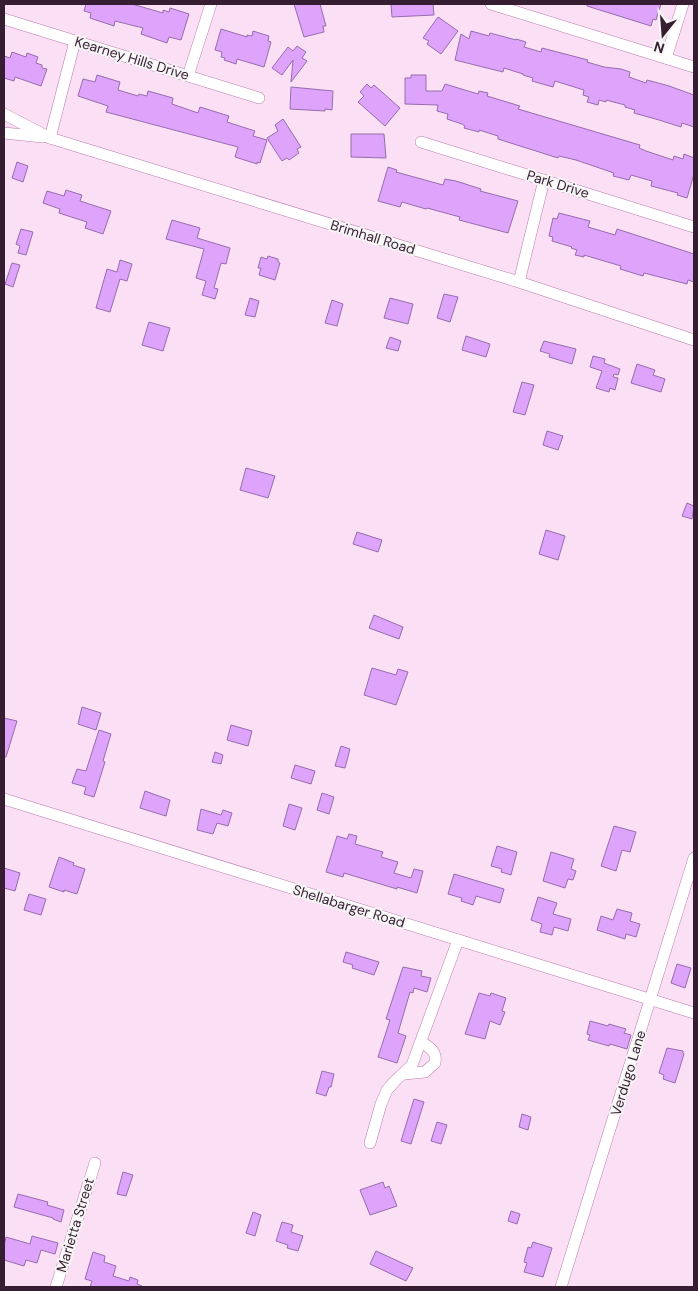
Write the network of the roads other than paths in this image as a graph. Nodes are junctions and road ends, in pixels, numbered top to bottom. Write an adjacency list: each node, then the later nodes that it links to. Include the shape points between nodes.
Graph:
1 (211, 4): 8 (street)
2 (491, 4): 6 (street)
3 (683, 4): 6 (street)
4 (4, 19): 5 (street, Kearney Hills Drive)
5 (75, 41): 8 (street, Kearney Hills Drive); 12 (street)
6 (666, 58): 7 (street)
7 (694, 67)
8 (188, 76): 9 (street, Kearney Hills Drive)
9 (259, 98)
10 (4, 114): 12 (street, Brimhall Road)
11 (4, 133): 12 (street, Brimhall Road)
12 (50, 138): 16 (street, Brimhall Road)
13 (421, 142): 14 (street, Park Drive)
14 (544, 180): 15 (street, Park Drive); 16 (street)
15 (694, 227)
16 (519, 282): 17 (street, Brimhall Road)
17 (694, 340)
18 (4, 799): 20 (street, Shellabarger Road)
19 (694, 858): 21 (street, Verdugo Lane)
20 (458, 940): 21 (street, Shellabarger Road); 23 (street)
21 (650, 1000): 22 (street, Shellabarger Road); 28 (street, Verdugo Lane)
22 (694, 1013)
23 (421, 1042): 24 (street, via 412,1065); 24 (street, via 434,1052 435,1063 425,1072)
24 (404, 1074): 25 (street, via 387,1090)
25 (370, 1143)
26 (94, 1164): 27 (street, Marietta Street)
27 (56, 1287)
28 (561, 1287)

